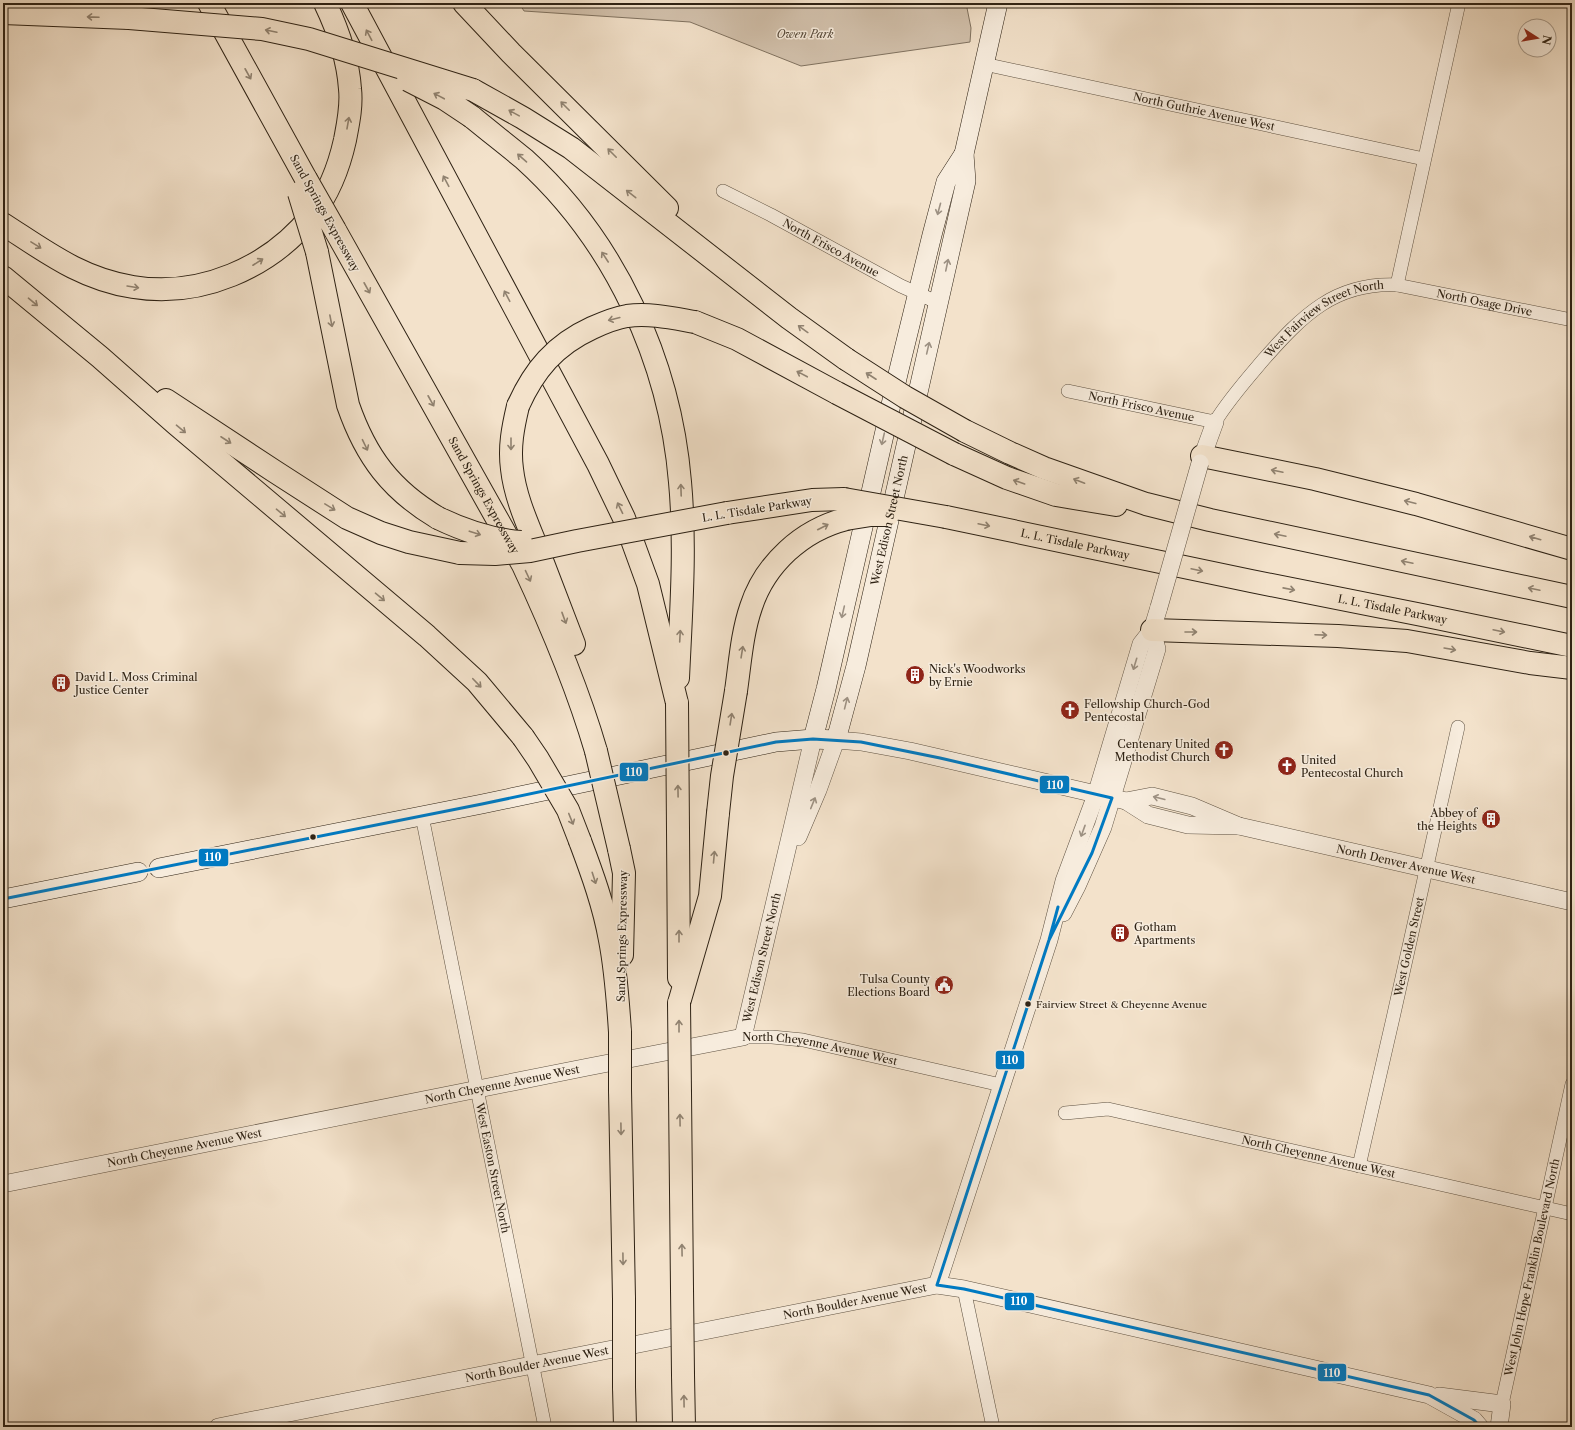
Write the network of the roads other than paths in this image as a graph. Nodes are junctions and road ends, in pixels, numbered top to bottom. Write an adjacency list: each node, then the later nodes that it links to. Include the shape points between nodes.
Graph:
1 (209, 3): 14 (highway, Sand Springs Expressway, one-way to 14, via 281,134)
2 (325, 3): 16 (highway, one-way to 2, via 72,268 95,278 133,287 181,288 230,277 256,264 301,228 313,214 335,175 341,155 349,120 351,91 348,67 336,25)
3 (352, 3): 35 (highway, one-way to 3, via 648,584 624,518)
4 (464, 3): 17 (highway, one-way to 4)
5 (984, 3): 9 (main road)
6 (998, 3): 9 (main road, West Edison Street North)
7 (1459, 3): 13 (street, West Fairview Street North)
8 (3, 13): 10 (highway, one-way to 8, bridge, via 262,29 129,18)
9 (992, 27): 11 (main road, West Edison Street North)
10 (309, 39): 17 (highway, one-way to 10, bridge, via 571,148 523,118 472,90); 35 (highway, one-way to 10, bridge, via 683,571 680,482 671,415 654,356 642,326 608,261 552,188 524,160 472,117 445,99 413,83)
11 (984, 64): 12 (main road, West Edison Street North); 13 (street, North Guthrie Avenue West)
12 (964, 154): 20 (main road, West Edison Street North, one-way to 20, via 946,182); 21 (main road, West Edison Street North, one-way to 12, via 966,181)
13 (1424, 159): 19 (street, West Fairview Street North)
14 (303, 186): 29 (highway, one-way to 29, bridge, via 348,405 369,453 389,480 410,500 457,527 491,538 520,542); 39 (highway, Sand Springs Expressway, one-way to 39, bridge, via 335,230 523,565 574,681)
15 (723, 191): 20 (street, North Frisco Avenue)
16 (3, 224)
17 (728, 270): 28 (highway, one-way to 17, bridge, via 1146,504 1105,490 1010,453 965,431 846,359)
18 (3, 277): 23 (highway, one-way to 23)
19 (1397, 285): 22 (street, North Osage Drive); 25 (street, West Fairview Street North, via 1366,286 1325,301 1309,312 1291,328 1240,387)
20 (917, 294): 21 (street, North Frisco Avenue); 37 (main road, West Edison Street North, one-way to 37)
21 (939, 303): 38 (main road, West Edison Street North, one-way to 21, via 856,666)
22 (1572, 320)
23 (100, 357): 29 (highway, one-way to 29, bridge, via 347,518 381,533 460,553 530,552); 49 (highway, one-way to 49, bridge, via 447,654 477,682 523,737 568,810 593,876 610,939 617,985)
24 (1068, 391): 25 (street, North Frisco Avenue)
25 (1216, 422): 26 (street, West Fairview Street North)
26 (1201, 460): 30 (highway, one-way to 26, via 1416,504 1315,479); 32 (street, West Fairview Street North, bridge)
27 (946, 517): 29 (highway, L. L. Tisdale Parkway, bridge, via 844,499 812,500); 33 (highway, L. L. Tisdale Parkway, one-way to 33); 48 (highway, one-way to 27, bridge, via 710,896 722,776 747,623 756,594 773,566 787,551 802,538 831,523 871,514)
28 (1210, 520): 31 (highway, one-way to 28); 39 (highway, one-way to 39, bridge, via 1056,495 1007,478 954,454 737,340 694,322 658,316 627,316 605,322 586,330 549,356 529,383 518,406 511,442 516,489 581,664)
29 (577, 541)
30 (1572, 549)
31 (1572, 597)
32 (1152, 630): 34 (highway, one-way to 34, via 1408,641); 40 (street, West Fairview Street North, via 1141,644)
33 (1572, 646)
34 (1572, 668)
35 (677, 703): 48 (highway, one-way to 35, bridge)
36 (1458, 727): 43 (street, West Golden Street)
37 (813, 739): 38 (main road, North Denver Avenue West); 41 (main road, North Denver Avenue West, via 776,742); 45 (street, West Edison Street North)
38 (836, 740): 40 (street, North Denver Avenue West, via 910,751); 45 (street, West Edison Street North, one-way to 38)
39 (596, 751): 49 (highway, Sand Springs Expressway, bridge, via 624,873)
40 (1112, 798): 43 (street, North Denver Avenue West, via 1148,815 1188,825 1239,826); 52 (street, West Fairview Street North, via 1103,827 1077,886 1049,940)
41 (422, 816): 42 (main road, North Denver Avenue West); 53 (street, West Easton Street North)
42 (159, 868)
43 (1426, 869): 47 (street, North Denver Avenue West); 55 (street, West Golden Street)
44 (138, 872): 46 (main road)
45 (781, 877): 50 (street, West Edison Street North)
46 (3, 899)
47 (1572, 902)
48 (679, 1003): 67 (highway, one-way to 48, bridge)
49 (620, 1032): 66 (highway, one-way to 66, bridge)
50 (743, 1037): 52 (street, North Cheyenne Avenue West, via 772,1037 810,1042); 53 (street, North Cheyenne Avenue West)
51 (1572, 1084): 57 (street, West John Hope Franklin Boulevard North)
52 (1001, 1085): 59 (street, West Fairview Street North)
53 (477, 1089): 56 (street, North Cheyenne Avenue West); 61 (street, West Easton Street North)
54 (1065, 1113): 55 (street, North Cheyenne Avenue West, via 1108,1109)
55 (1359, 1166): 57 (street, North Cheyenne Avenue West)
56 (3, 1184)
57 (1545, 1208): 58 (street, North Cheyenne Avenue West); 63 (street, West John Hope Franklin Boulevard North)
58 (1572, 1214)
59 (937, 1285): 60 (street, North Boulder Avenue West); 61 (street, North Boulder Avenue West)
60 (964, 1289): 62 (street, North Boulder Avenue West); 68 (street)
61 (532, 1364): 64 (street, North Boulder Avenue West); 65 (street, West Easton Street North)
62 (1429, 1396): 63 (street); 69 (street, North Boulder Avenue West, via 1474,1420)
63 (1502, 1404): 70 (street, West John Hope Franklin Boulevard North)
64 (218, 1427)
65 (544, 1427)
66 (624, 1427)
67 (684, 1427)
68 (993, 1427)
69 (1480, 1427)
70 (1499, 1427)

